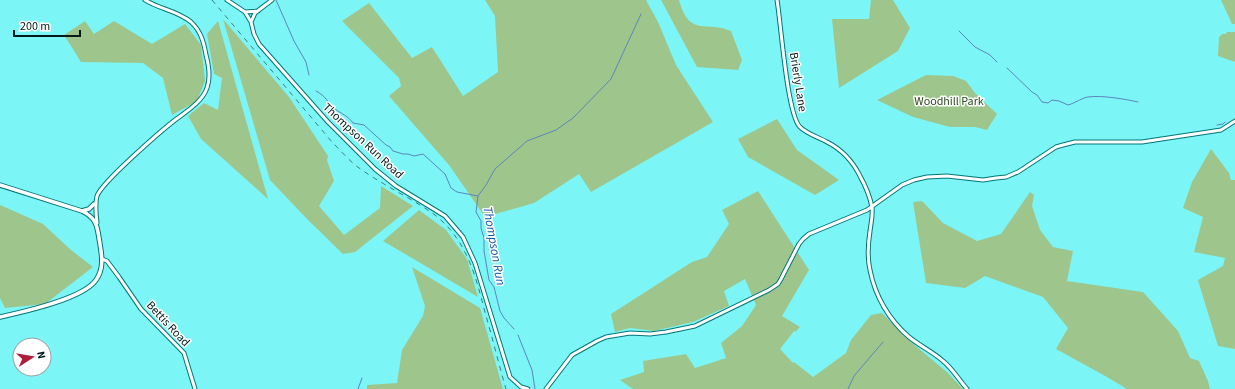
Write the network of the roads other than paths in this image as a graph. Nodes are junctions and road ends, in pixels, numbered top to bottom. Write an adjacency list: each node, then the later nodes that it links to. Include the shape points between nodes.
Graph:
1 (145, 0): 10 (street, via 185,18 195,26 204,44 209,84 201,99 170,123)
2 (227, 0): 6 (street, Thompson Run Road)
3 (272, 0): 5 (street)
4 (777, 0): 12 (street, Brierly Lane, via 788,87 797,122 805,130 843,153 860,175)
5 (258, 11): 6 (street); 7 (street)
6 (245, 12): 7 (street, Thompson Run Road)
7 (251, 22): 19 (street, Thompson Run Road, via 259,44 328,122 396,186 445,216 463,237 475,263 510,377)
8 (1235, 121): 12 (street, via 1221,130 1142,142 1074,142 1056,147 1006,177 983,180 947,176 926,177 902,185)
9 (0, 185): 13 (main road)
10 (101, 189): 11 (street, via 96,194); 14 (street, via 97,198)
11 (94, 204): 13 (main road); 14 (street)
12 (872, 206): 20 (street, via 809,234 803,239 778,284 769,290 696,326 650,334 630,333 606,337 572,355); 21 (street, via 868,258 880,301 896,324 909,337 943,361)
13 (82, 211): 15 (main road)
14 (96, 214): 15 (street)
15 (97, 223): 16 (main road)
16 (102, 258): 17 (main road, via 97,279 84,291 38,308); 18 (street, Bettis Road, via 107,261 146,315 181,349)
17 (0, 317)
18 (195, 389)
19 (528, 389)
20 (546, 389)
21 (967, 389)

